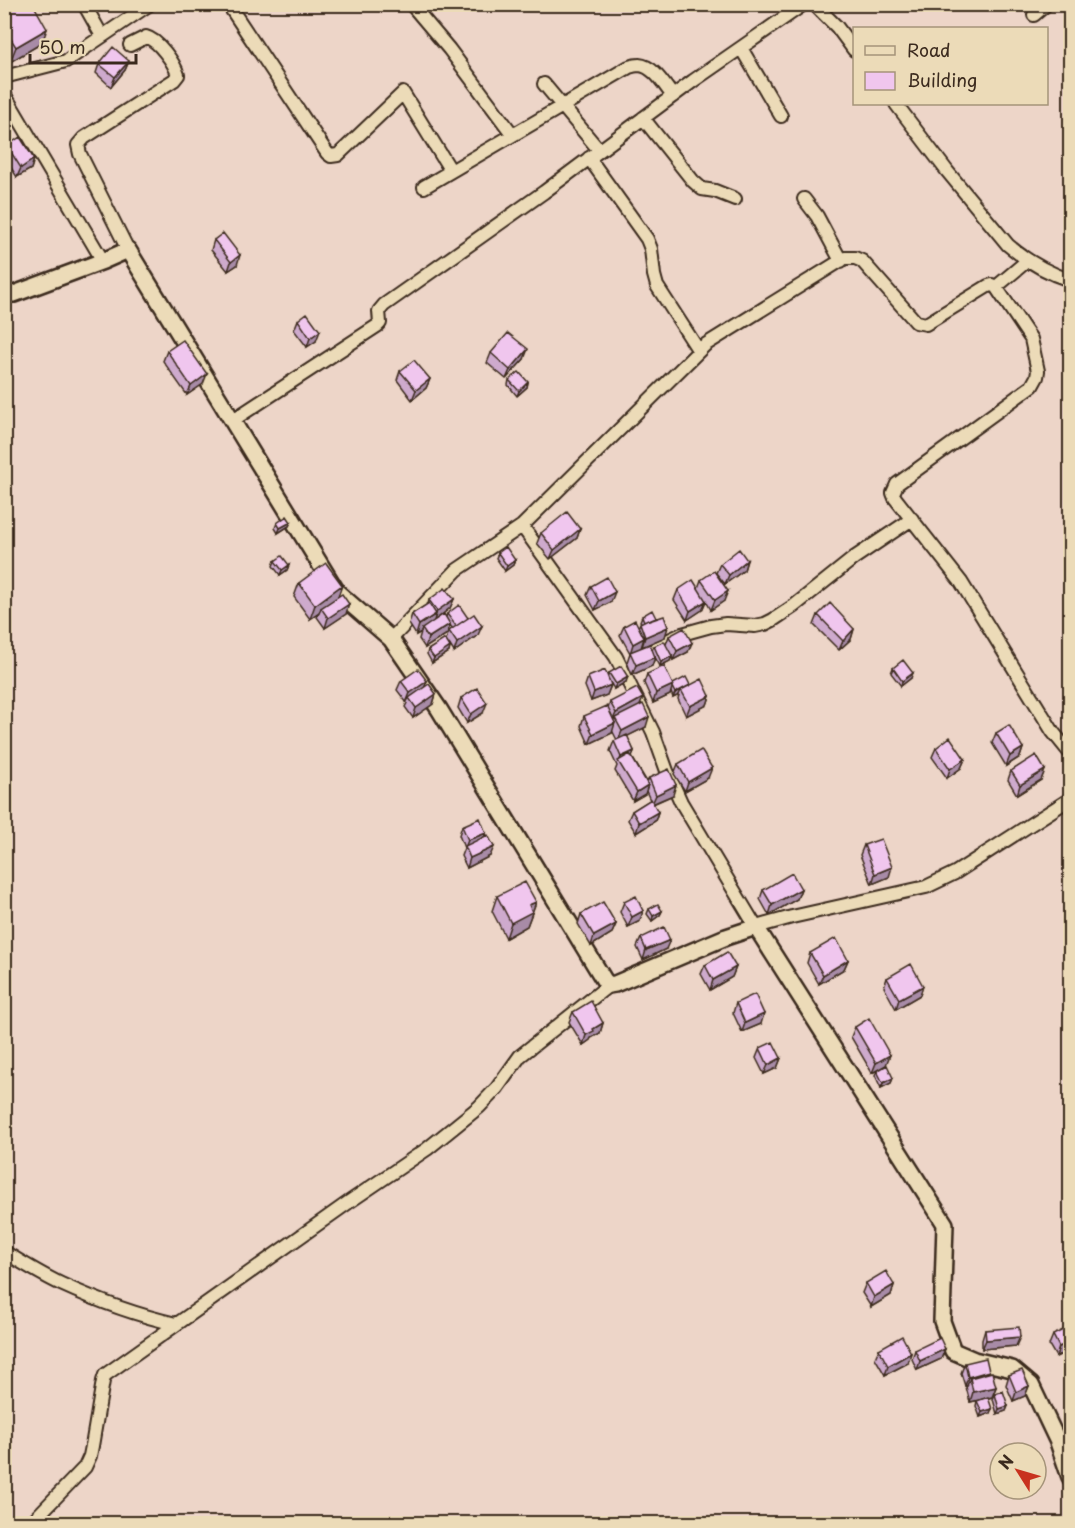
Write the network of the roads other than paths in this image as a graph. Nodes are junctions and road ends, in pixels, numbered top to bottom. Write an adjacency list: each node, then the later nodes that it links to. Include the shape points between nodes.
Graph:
1 (84, 4): 9 (street)
2 (150, 4): 9 (street)
3 (228, 4): 23 (street, via 331,156 338,155 403,93)
4 (804, 4): 12 (street)
5 (814, 4): 11 (street)
6 (1047, 4): 8 (street)
7 (413, 5): 21 (street)
8 (1034, 15)
9 (102, 36): 13 (street, via 66,61)
10 (130, 45): 27 (street, via 146,36 153,39 178,75 78,145)
11 (853, 47)
12 (741, 48): 15 (street); 19 (street)
13 (6, 75)
14 (544, 84): 18 (street)
15 (673, 96): 18 (street, via 656,74 640,65 628,67); 20 (street)
16 (6, 97): 29 (street)
17 (897, 105): 28 (street, via 1002,238)
18 (563, 106): 21 (street); 22 (street)
19 (781, 116)
20 (643, 118): 22 (street); 25 (street, via 702,189)
21 (513, 135): 23 (street)
22 (594, 154): 34 (street, via 647,239 657,286); 35 (street, via 384,305 377,326)
23 (451, 171): 24 (street)
24 (424, 187)
25 (735, 198)
26 (804, 199): 30 (street)
27 (128, 250): 29 (street); 35 (street)
28 (1028, 260): 31 (street); 32 (street)
29 (103, 261): 33 (street, via 14,294)
30 (841, 261): 32 (street, via 850,257 862,261 921,324 988,286); 34 (street)
31 (1071, 279)
32 (996, 286): 36 (street, via 1031,339 1037,377 1032,386 897,484 895,498)
33 (4, 294)
34 (699, 351): 37 (street)
35 (232, 420): 38 (street, via 337,592)
36 (912, 519): 39 (street, via 765,624 711,626 682,634); 40 (street, via 961,582 1053,732)
37 (522, 526): 38 (street, via 457,570); 39 (street)
38 (391, 639): 43 (street, via 439,709)
39 (620, 663): 42 (street, via 681,802)
40 (1071, 753)
41 (1071, 799): 42 (street, via 926,887)
42 (756, 927): 43 (street); 46 (street, via 945,1224 942,1321 953,1351 1012,1369 1031,1385)
43 (609, 985): 45 (street, via 520,1056 479,1107 436,1142)
44 (4, 1252): 45 (street, via 95,1299)
45 (176, 1324): 47 (street, via 105,1375 85,1467)
46 (1071, 1478)
47 (30, 1524)

